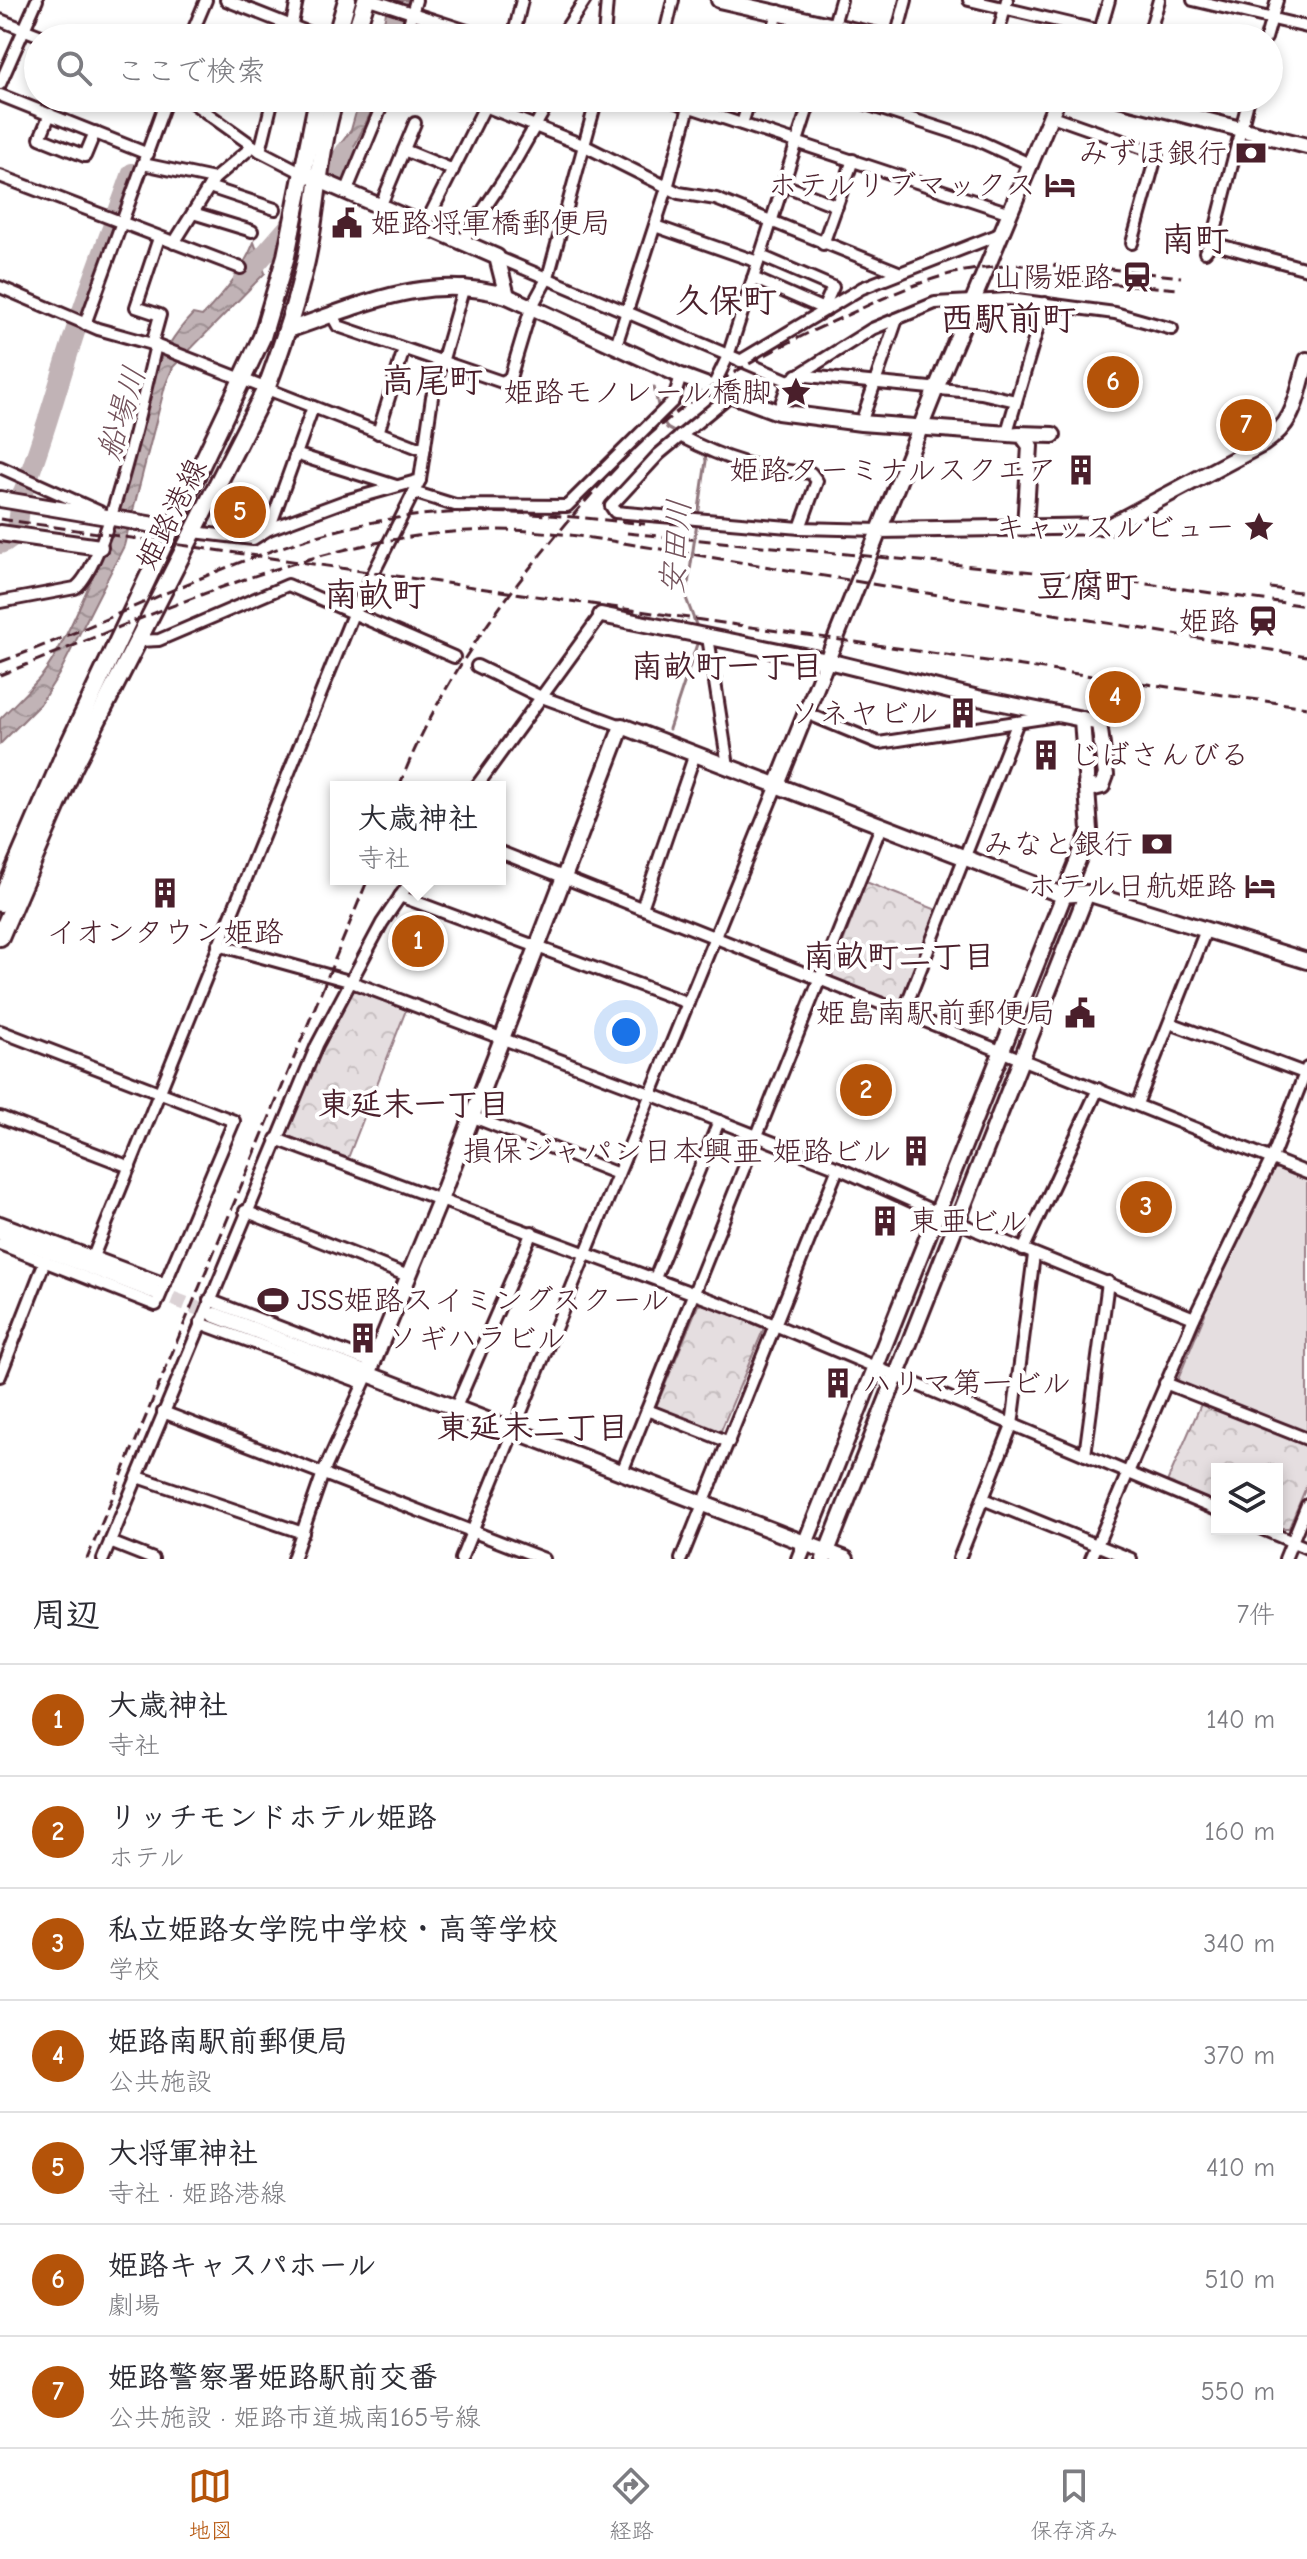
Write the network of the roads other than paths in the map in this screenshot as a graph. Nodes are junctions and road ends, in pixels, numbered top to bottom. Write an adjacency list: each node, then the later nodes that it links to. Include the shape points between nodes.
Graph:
1 (37, 0): 27 (street)
2 (206, 0): 28 (street)
3 (226, 0): 29 (street)
4 (297, 0): 30 (street)
5 (347, 0): 31 (main road)
6 (366, 0): 32 (main road)
7 (372, 0): 24 (street)
8 (416, 0): 24 (street)
9 (522, 0): 35 (street)
10 (585, 0): 36 (street)
11 (607, 0): 37 (street)
12 (673, 0): 38 (street)
13 (719, 0): 21 (street)
14 (841, 0): 41 (street)
15 (906, 0): 42 (street)
16 (969, 0): 22 (street)
17 (1109, 0): 45 (street)
18 (1159, 0): 46 (street)
19 (1193, 0): 25 (street)
20 (1277, 0): 25 (street)
21 (758, 4): 23 (street)
22 (1006, 4): 43 (street); 44 (street)
23 (779, 11): 39 (street); 40 (street)
24 (413, 14): 33 (street); 34 (street)
25 (1272, 19): 47 (street); 48 (street)
26 (0, 20): 49 (street)
27 (27, 24)
28 (196, 24)
29 (289, 24)
30 (292, 24)
31 (340, 24)
32 (358, 24)
33 (410, 24)
34 (445, 24)
35 (516, 24)
36 (569, 24)
37 (605, 24)
38 (667, 24)
39 (775, 24)
40 (812, 24)
41 (834, 24)
42 (900, 24)
43 (1001, 24)
44 (1076, 24)
45 (1102, 24)
46 (1152, 24)
47 (1270, 24)
48 (1307, 27)
49 (24, 30): 50 (street)
50 (0, 84)
51 (0, 95): 52 (street)
52 (24, 104)
53 (45, 112): 72 (street)
54 (162, 112): 84 (street)
55 (206, 112): 82 (street)
56 (269, 112): 82 (street)
57 (316, 112): 89 (main road, 姫路港線)
58 (330, 112): 89 (main road, 姫路港線)
59 (379, 112): 93 (street)
60 (482, 112): 87 (street)
61 (507, 112): 76 (street)
62 (542, 112): 76 (street)
63 (594, 112): 80 (street)
64 (688, 112): 92 (street)
65 (705, 112): 75 (street)
66 (746, 112): 75 (street)
67 (807, 112): 79 (street)
68 (890, 112): 86 (street, via 977,140)
69 (1053, 112): 73 (street)
70 (1177, 112): 77 (street)
71 (1245, 112): 77 (street)
72 (50, 114): 78 (street); 78 (street, via 40,138 85,156)
73 (1052, 116): 86 (street); 108 (street, via 1157,153)
74 (415, 123): 83 (street)
75 (742, 124): 79 (street)
76 (534, 126): 80 (street); 106 (street)
77 (1240, 128): 81 (street); 113 (street, via 1208,247)
78 (95, 132): 84 (street)
79 (798, 141): 85 (street); 91 (street)
80 (585, 146): 92 (street); 115 (street)
81 (1307, 146)
82 (257, 148): 89 (street); 90 (street)
83 (404, 150): 87 (street); 95 (street)
84 (146, 159): 90 (street); 99 (street)
85 (853, 160): 94 (street); 98 (street)
86 (1032, 165): 98 (street)
87 (453, 170): 102 (street)
88 (0, 176): 99 (street)
89 (309, 176): 93 (street); 129 (main road, 姫路港線, via 307,258); 139 (main road, 姫路港線, via 262,337)
90 (211, 183): 96 (street); 97 (street)
91 (784, 185): 94 (street); 100 (street)
92 (667, 188): 100 (street, via 716,199); 101 (street)
93 (346, 192): 95 (street)
94 (837, 206): 109 (street)
95 (380, 207): 102 (street)
96 (275, 209)
97 (193, 213): 103 (street); 107 (street)
98 (1010, 213): 104 (street)
99 (123, 224): 105 (street); 127 (street)
100 (771, 224): 109 (street); 111 (street)
101 (655, 226): 111 (street); 124 (street)
102 (424, 227): 106 (street)
103 (252, 231)
104 (1000, 234): 114 (street); 120 (street)
105 (159, 238): 107 (street); 130 (street, via 136,307 160,315)
106 (462, 242): 110 (street)
107 (174, 243): 112 (street)
108 (1132, 243)
109 (823, 244): 114 (street)
110 (497, 257): 115 (street); 119 (street)
111 (760, 259): 116 (street); 123 (street, via 833,287)
112 (241, 268)
113 (1307, 269)
114 (898, 272): 123 (street)
115 (548, 277): 122 (street); 124 (street)
116 (753, 278): 123 (street); 133 (street)
117 (464, 286): 119 (street); 125 (street, via 394,294); 136 (street)
118 (0, 287): 127 (street)
119 (507, 296): 122 (street)
120 (975, 298): 121 (street); 126 (street, via 935,303); 143 (street)
121 (1045, 303): 128 (street, via 1115,313); 145 (street)
122 (531, 308): 131 (street); 136 (street, via 510,378 502,382)
123 (824, 309): 135 (street)
124 (627, 314): 131 (street); 133 (street)
125 (332, 315): 129 (street); 132 (street, via 338,326)
126 (897, 319): 138 (street, via 850,341); 140 (street)
127 (85, 324): 130 (street)
128 (1172, 329)
129 (288, 330): 141 (main road, 姫路港線)
130 (156, 345): 139 (street); 161 (street)
131 (616, 345): 137 (street)
132 (404, 349): 136 (street); 150 (street)
133 (728, 356): 135 (street); 142 (street)
134 (1307, 360): 162 (street, via 1291,420 1275,436 1109,526)
135 (740, 361): 138 (street)
136 (443, 363): 154 (street)
137 (681, 376): 142 (street); 159 (street, via 673,401 567,506 455,505)
138 (793, 378): 140 (street); 147 (street)
139 (242, 381): 141 (street); 163 (main road, 姫路港線)
140 (874, 385): 143 (street); 148 (street)
141 (266, 389): 146 (street); 167 (main road, 姫路港線)
142 (712, 389): 144 (street)
143 (935, 391): 145 (street); 149 (street)
144 (729, 396): 147 (street); 153 (street)
145 (1016, 401): 151 (street)
146 (313, 407): 150 (street); 155 (street)
147 (778, 412): 148 (street)
148 (861, 423): 149 (street)
149 (922, 426): 151 (street); 166 (street)
150 (378, 433): 154 (street)
151 (1012, 433): 152 (street); 162 (street, via 1026,439 1030,450)
152 (1053, 435)
153 (680, 436): 164 (street, via 760,469 811,473 817,481); 164 (street, via 611,506 615,512)
154 (425, 447): 157 (street)
155 (295, 454): 158 (street); 165 (street)
156 (0, 467): 161 (street)
157 (420, 480): 158 (street); 159 (street)
158 (398, 486): 165 (street)
159 (416, 493): 171 (street)
160 (0, 499): 161 (street)
161 (110, 516): 163 (street); 169 (street)
162 (1025, 527): 166 (street)
163 (172, 528): 195 (main road, 姫路港線)
164 (800, 528): 166 (street)
165 (269, 529): 167 (street, via 253,539)
166 (880, 530): 176 (street)
167 (194, 532): 174 (main road, 姫路港線)
168 (0, 533): 169 (street)
169 (100, 547): 170 (street, via 85,582 75,588)
170 (0, 602)
171 (353, 614): 174 (street, via 288,585 159,640); 175 (street); 200 (street)
172 (601, 615): 173 (street); 178 (street)
173 (708, 637): 176 (street); 184 (street)
174 (138, 641): 198 (main road, 姫路港線, via 73,768)
175 (454, 657)
176 (828, 661): 179 (street); 180 (street)
177 (477, 666): 178 (street)
178 (539, 696): 182 (street); 185 (street)
179 (806, 713): 181 (street, via 879,743); 186 (street)
180 (1058, 715): 181 (street); 193 (street, via 1082,719 1090,830)
181 (1017, 724): 189 (street)
182 (622, 726): 183 (street); 190 (street)
183 (695, 754): 184 (street); 196 (street)
184 (728, 766): 186 (street)
185 (480, 781)
186 (777, 785): 187 (street); 199 (street)
187 (882, 824): 189 (street); 203 (street)
188 (506, 854): 190 (street)
189 (963, 856): 193 (street); 206 (street)
190 (565, 877): 196 (street); 201 (street)
191 (408, 885): 194 (street)
192 (1087, 893): 193 (street); 197 (street); 211 (street)
193 (1062, 895): 210 (street)
194 (400, 896): 201 (street); 204 (street)
195 (0, 903)
196 (642, 908): 199 (street)
197 (1206, 930): 202 (street); 207 (street)
198 (0, 937)
199 (717, 939): 203 (street); 205 (street)
200 (218, 945): 204 (street); 214 (street)
201 (537, 945): 205 (street); 209 (street)
202 (1307, 961)
203 (821, 979): 206 (street); 220 (street)
204 (349, 981): 209 (street); 221 (street)
205 (688, 1003): 215 (street)
206 (904, 1011): 210 (street)
207 (1170, 1023): 212 (street); 216 (street)
208 (0, 1031): 214 (street)
209 (501, 1038): 215 (street); 217 (street)
210 (1002, 1052): 211 (street); 229 (street)
211 (1021, 1059): 213 (street); 230 (street)
212 (1306, 1072): 222 (street)
213 (1098, 1089): 216 (street); 236 (street)
214 (159, 1094): 223 (street); 242 (street, via 234,1121)
215 (650, 1094): 219 (street); 226 (street)
216 (1137, 1104): 222 (street)
217 (471, 1116): 226 (street); 227 (street)
218 (0, 1117): 223 (street)
219 (719, 1121): 220 (street); 240 (street)
220 (758, 1136): 224 (street); 243 (street)
221 (276, 1139): 227 (street); 228 (street)
222 (1272, 1158): 225 (street); 246 (street)
223 (130, 1167): 237 (street)
224 (838, 1168): 229 (street); 248 (street)
225 (1307, 1173)
226 (618, 1174): 235 (street)
227 (440, 1200): 233 (street); 239 (street)
228 (245, 1211): 239 (street); 244 (street)
229 (938, 1213): 230 (street); 249 (street)
230 (957, 1221): 236 (street); 251 (street)
231 (0, 1222): 237 (street)
232 (0, 1232): 242 (street)
233 (532, 1232): 235 (street); 254 (street)
234 (0, 1244): 238 (street)
235 (587, 1251): 240 (street); 258 (street)
236 (1028, 1252): 241 (street); 257 (street)
237 (93, 1257): 242 (street)
238 (45, 1261): 242 (street); 252 (street)
239 (408, 1276): 250 (street)
240 (655, 1278): 243 (street)
241 (1108, 1282): 246 (street); 261 (street)
242 (158, 1293)
243 (696, 1293): 248 (street); 255 (street)
244 (209, 1300): 247 (street); 250 (street)
245 (215, 1315): 250 (street)
246 (1194, 1318): 253 (street)
247 (200, 1323): 250 (street); 256 (street)
248 (774, 1324): 249 (street); 260 (street)
249 (877, 1366): 251 (street); 275 (street)
250 (368, 1373): 254 (street); 264 (street)
251 (896, 1374): 257 (street); 278 (street)
252 (0, 1376)
253 (1165, 1383): 259 (street); 263 (street)
254 (456, 1407): 258 (street)
255 (647, 1410): 260 (street); 262 (street)
256 (163, 1412): 264 (street); 265 (street)
257 (1012, 1425): 261 (street); 266 (street)
258 (515, 1431): 262 (street); 270 (street)
259 (1307, 1439)
260 (729, 1442): 267 (street)
261 (1085, 1455): 263 (street)
262 (622, 1472): 267 (street)
263 (1127, 1472): 269 (street); 276 (street)
264 (323, 1473): 270 (street); 271 (street)
265 (138, 1477): 271 (street); 273 (street)
266 (983, 1499): 276 (street); 287 (street)
267 (704, 1504): 275 (street); 284 (street)
268 (1307, 1505): 274 (street)
269 (1211, 1507)
270 (474, 1531): 282 (street); 283 (street)
271 (303, 1533): 281 (street)
272 (1276, 1535): 274 (street)
273 (110, 1542): 279 (street); 280 (street)
274 (1292, 1542): 277 (street); 290 (street)
275 (805, 1543): 278 (street); 285 (street)
276 (1097, 1546): 288 (street); 289 (street)
277 (1307, 1548)
278 (825, 1555): 286 (street)
279 (103, 1559)
280 (153, 1559)
281 (293, 1559)
282 (461, 1559)
283 (544, 1559)
284 (681, 1559)
285 (799, 1559)
286 (846, 1559)
287 (959, 1559)
288 (1091, 1559)
289 (1131, 1559)
290 (1285, 1559)

